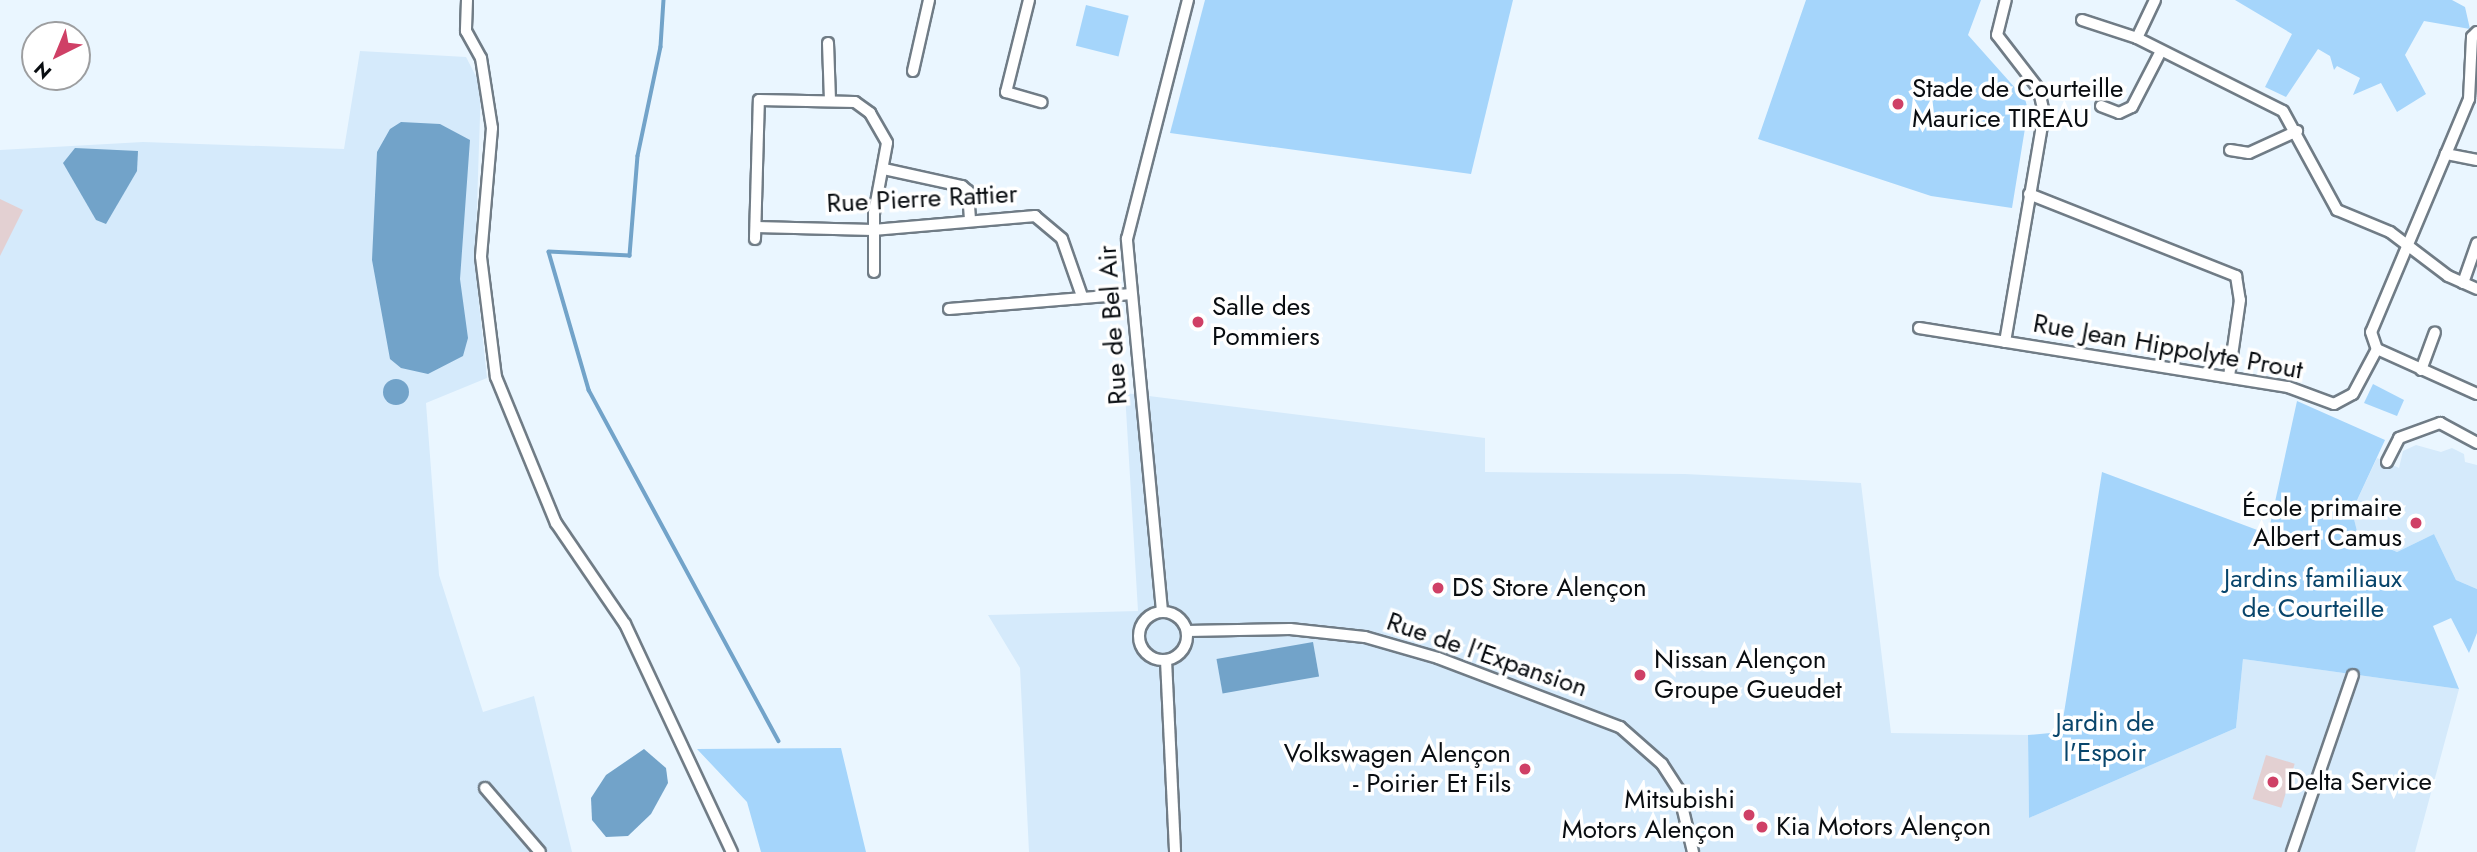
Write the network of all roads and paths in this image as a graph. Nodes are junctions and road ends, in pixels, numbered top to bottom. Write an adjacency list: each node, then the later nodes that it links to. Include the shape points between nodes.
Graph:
1 (467, 0): 50 (street, via 466,31 481,58 492,128 481,257 496,377 556,523 625,624)
2 (929, 0): 13 (street)
3 (1029, 0): 15 (street, via 1006,92)
4 (1188, 0): 32 (street, Rue de Bel Air, via 1127,239)
5 (2006, 0): 22 (street, via 1997,35 2043,100)
6 (2155, 0): 9 (street)
7 (2082, 20): 9 (street)
8 (2477, 32): 12 (street)
9 (2137, 38): 11 (street)
10 (828, 43): 14 (street)
11 (2161, 51): 16 (street, via 2132,107 2119,113); 17 (street, via 2283,111)
12 (2474, 57): 19 (street, via 2469,99)
13 (913, 71)
14 (830, 100): 21 (street, via 855,103 870,113 887,143); 24 (street, via 760,100)
15 (1042, 102)
16 (2101, 106)
17 (2297, 131): 18 (street, via 2249,153); 28 (street, via 2337,210 2390,232)
18 (2230, 150)
19 (2446, 154): 20 (street); 28 (street)
20 (2477, 160)
21 (884, 169): 23 (street, via 962,187 968,191); 25 (street)
22 (2029, 194): 37 (street); 40 (street, via 2236,276 2240,300)
23 (970, 220): 25 (street, Rue Pierre Rattier); 33 (street, Rue Pierre Rattier, via 1022,215 1045,220 1062,239)
24 (756, 227): 25 (street, Rue Pierre Rattier); 26 (street)
25 (873, 230): 29 (street)
26 (755, 239)
27 (2477, 243): 30 (street)
28 (2406, 246): 30 (street); 38 (street, via 2371,332)
29 (874, 272)
30 (2463, 283): 31 (street)
31 (2477, 289)
32 (1131, 294): 33 (street); 44 (street, Rue de Bel Air)
33 (1082, 296): 34 (street)
34 (949, 309)
35 (1919, 328): 37 (street, Rue Jean Hippolyte Prout)
36 (2435, 332): 39 (street)
37 (2005, 342): 40 (street, Rue Jean Hippolyte Prout)
38 (2375, 345): 39 (street); 40 (street, Rue Jean Hippolyte Prout, via 2343,404)
39 (2421, 370): 41 (street)
40 (2229, 376)
41 (2477, 394)
42 (2477, 443): 43 (street, via 2440,423 2399,438)
43 (2387, 462)
44 (1162, 611): 45 (street, via 1176,615); 46 (street, via 1142,623 1139,640 1152,657)
45 (1187, 631): 46 (street, via 1181,652); 52 (street, Rue de l'Expansion, via 1290,629 1365,637 1438,658 1620,727 1662,764 1678,789)
46 (1166, 660): 51 (street)
47 (2353, 674): 53 (street)
48 (485, 788): 49 (street)
49 (540, 852)
50 (733, 852)
51 (1175, 852)
52 (1693, 852)
53 (2292, 852)

